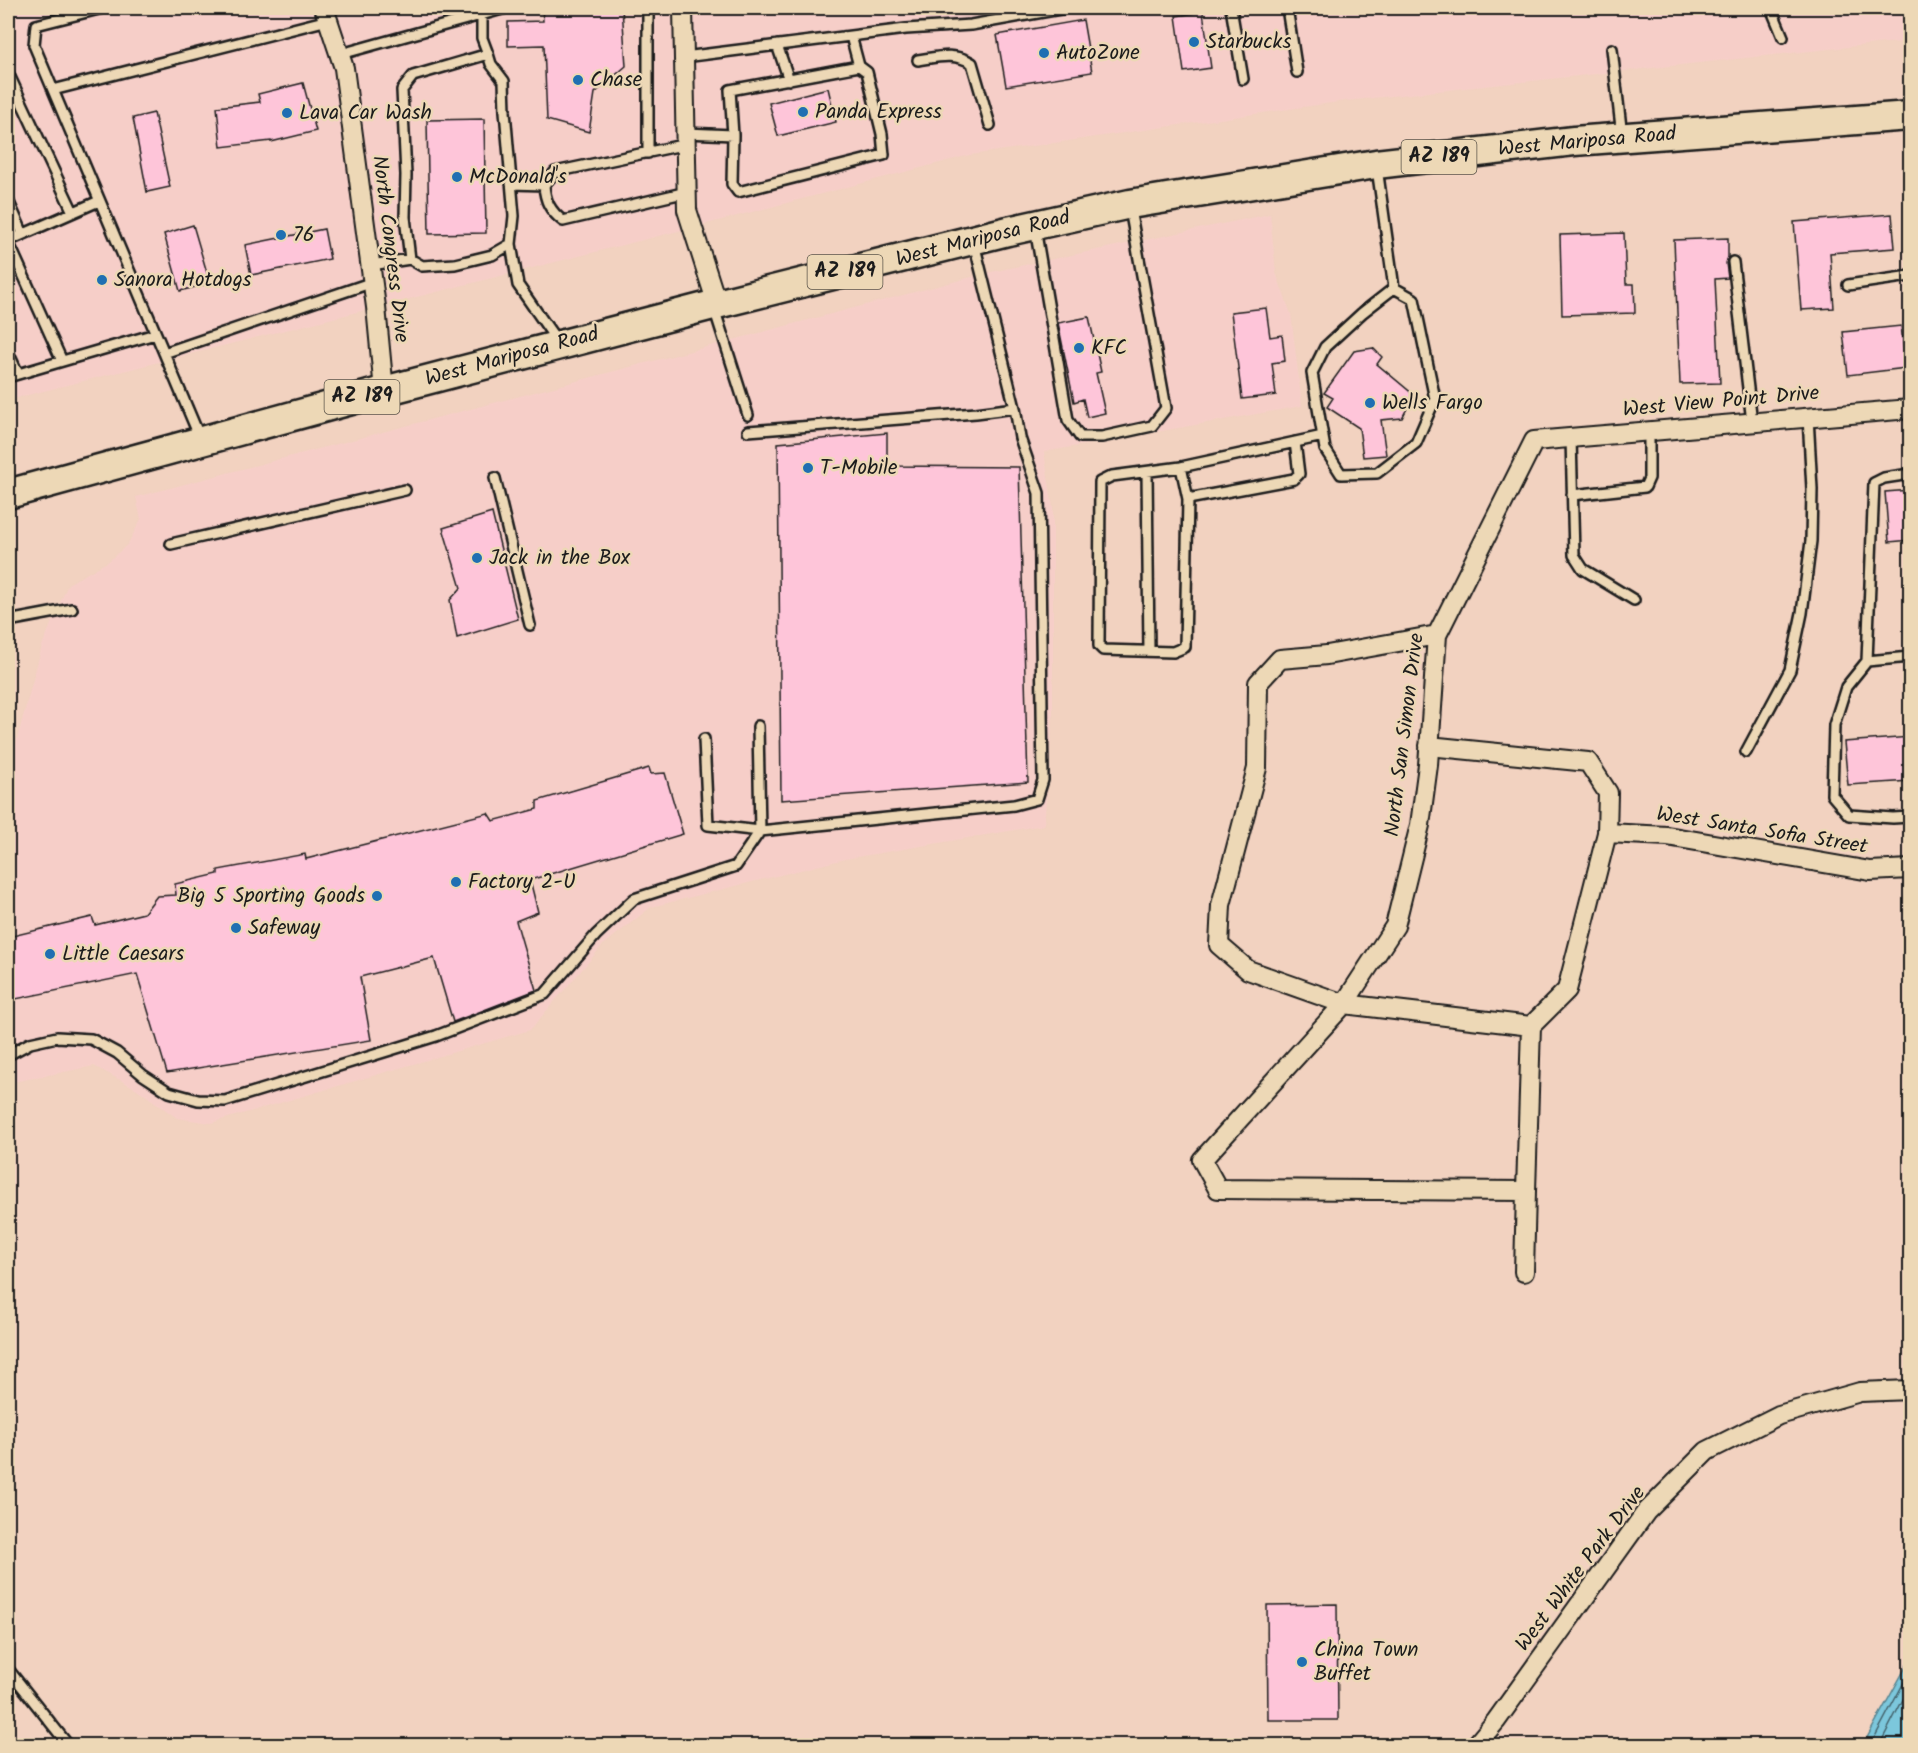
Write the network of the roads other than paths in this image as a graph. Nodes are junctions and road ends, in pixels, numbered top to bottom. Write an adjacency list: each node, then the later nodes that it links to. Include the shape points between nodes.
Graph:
1 (104, 8): 24 (lane, via 36,25 34,45)
2 (506, 8): 10 (lane)
3 (648, 8): 30 (lane)
4 (683, 8): 17 (street)
5 (1066, 8): 11 (lane, via 971,25)
6 (1231, 8): 22 (lane)
7 (1287, 8): 20 (lane)
8 (1771, 8): 12 (lane)
9 (326, 14): 15 (street, North Congress Drive); 24 (lane)
10 (482, 14): 15 (lane); 16 (lane)
11 (851, 36): 13 (lane); 19 (lane)
12 (1783, 37)
13 (777, 45): 17 (lane); 23 (lane)
14 (1612, 49): 28 (lane)
15 (341, 54): 46 (street, North Congress Drive)
16 (488, 54): 32 (lane, via 504,81); 44 (lane, via 413,75 402,90 405,217)
17 (684, 57): 29 (street)
18 (918, 60): 26 (lane, via 949,55 972,63)
19 (859, 66): 23 (lane); 27 (lane, via 867,72 884,155 738,192 732,184)
20 (1297, 72)
21 (8, 73): 38 (lane)
22 (1242, 79)
23 (789, 80): 27 (lane, via 730,90)
24 (53, 90): 36 (lane)
25 (1911, 116): 28 (main road, West Mariposa Road / AZ 189)
26 (990, 125)
27 (733, 135): 29 (lane)
28 (1622, 137): 31 (main road, West Mariposa Road / AZ 189)
29 (686, 139): 30 (lane); 34 (street)
30 (648, 153): 33 (lane, via 555,172)
31 (1377, 164): 37 (main road, West Mariposa Road / AZ 189); 49 (lane)
32 (512, 184): 33 (lane); 43 (lane)
33 (544, 185): 34 (lane, via 545,199 563,222)
34 (687, 192): 50 (street, via 687,210)
35 (8, 200): 40 (lane)
36 (99, 201): 38 (lane); 51 (lane)
37 (1130, 204): 39 (main road, West Mariposa Road / AZ 189); 39 (lane, via 1166,408 1152,426 1102,437 1080,437 1068,420)
38 (73, 212): 40 (lane)
39 (1035, 225): 41 (main road, West Mariposa Road / AZ 189)
40 (23, 234): 42 (lane)
41 (974, 240): 50 (main road, West Mariposa Road / AZ 189); 59 (lane)
42 (8, 241): 55 (lane)
43 (511, 244): 44 (lane, via 492,255 454,264 422,266); 52 (lane, via 518,285)
44 (410, 259): 46 (lane)
45 (1732, 262): 63 (lane)
46 (372, 273): 54 (lane); 58 (street, North Congress Drive)
47 (1911, 276): 48 (lane)
48 (1848, 285)
49 (1394, 288): 66 (lane, via 1325,347 1312,373); 66 (lane, via 1414,299 1435,399 1416,443 1377,473 1341,474 1325,449)
50 (715, 305): 52 (main road, West Mariposa Road / AZ 189); 61 (lane)
51 (155, 334): 54 (lane); 55 (lane)
52 (560, 345): 58 (main road, West Mariposa Road / AZ 189)
53 (8, 352): 56 (lane)
54 (164, 353): 68 (lane)
55 (62, 361): 56 (lane)
56 (18, 374): 57 (lane)
57 (8, 377)
58 (384, 391): 68 (main road, West Mariposa Road / AZ 189)
59 (1015, 408): 64 (lane); 93 (lane, via 1020,438 1039,493 1043,780 1037,799 1014,805)
60 (1911, 409): 62 (street, West View Point Drive)
61 (748, 414)
62 (1808, 417): 63 (street, West View Point Drive); 91 (lane, via 1811,540 1802,613 1790,670)
63 (1752, 422): 65 (street, West View Point Drive)
64 (748, 431)
65 (1649, 431): 67 (street, West View Point Drive); 77 (lane, via 1649,478 1645,487)
66 (1323, 436): 70 (lane)
67 (1571, 438): 69 (street, West View Point Drive); 77 (lane)
68 (201, 441): 76 (main road, West Mariposa Road / AZ 189)
69 (1534, 441): 84 (street, North San Simon Drive)
70 (1295, 442): 71 (lane); 78 (lane, via 1299,474 1294,479)
71 (1181, 467): 72 (lane); 78 (lane)
72 (1147, 472): 85 (lane); 85 (lane, via 1112,476 1100,482 1099,646 1103,650)
73 (1911, 474): 87 (lane, via 1884,477 1874,483)
74 (495, 478): 83 (lane)
75 (405, 490): 79 (lane)
76 (8, 494)
77 (1572, 495): 80 (lane, via 1574,555 1583,569)
78 (1188, 499): 85 (lane, via 1185,647 1173,652)
79 (171, 544)
80 (1634, 600)
81 (72, 609): 82 (lane)
82 (8, 621)
83 (530, 625)
84 (1437, 635): 90 (street, North San Simon Drive); 96 (street, via 1328,656 1280,658 1258,683 1257,768 1221,905 1219,945 1248,970)
85 (1149, 651)
86 (1911, 657): 87 (lane)
87 (1867, 661): 92 (lane, via 1846,687 1834,725 1832,795 1849,815)
88 (758, 726): 93 (lane)
89 (704, 739): 93 (lane, via 708,825)
90 (1429, 746): 94 (street, via 1588,762 1608,793); 96 (street, North San Simon Drive, via 1420,825 1395,926)
91 (1746, 752)
92 (1911, 817)
93 (760, 831): 98 (lane, via 736,866 634,899 596,934 545,994 436,1036 225,1101 198,1101 169,1092 117,1053 91,1039 57,1036 30,1043)
94 (1607, 833): 95 (street, West Santa Sofia Street, via 1667,837 1870,871); 97 (street, via 1567,990)
95 (1911, 869)
96 (1344, 1004): 97 (street); 99 (street, North San Simon Drive, via 1202,1160 1218,1189)
97 (1531, 1026): 99 (street)
98 (8, 1055)
99 (1526, 1191): 100 (street)
100 (1524, 1272)
101 (1911, 1390): 104 (street, West White Park Drive, via 1860,1392 1779,1415 1707,1451 1646,1512 1497,1721)
102 (8, 1669): 103 (lane)
103 (69, 1746)
104 (1475, 1746)

